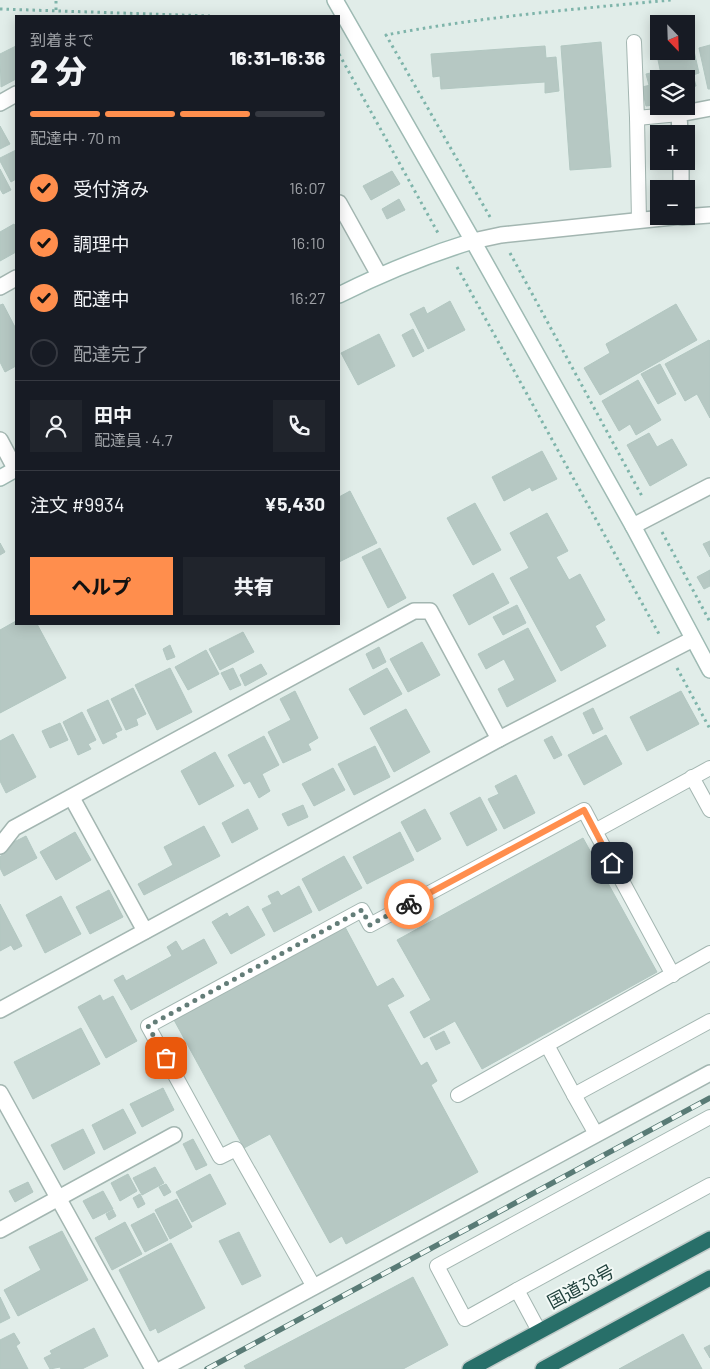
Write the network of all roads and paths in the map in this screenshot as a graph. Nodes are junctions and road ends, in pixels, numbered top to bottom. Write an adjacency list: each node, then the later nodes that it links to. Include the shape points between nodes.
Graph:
1 (56, 0): 4 (path)
2 (337, 4): 19 (street)
3 (0, 9): 4 (path)
4 (56, 10): 5 (path)
5 (184, 15)
6 (634, 42): 13 (lane)
7 (340, 56): 20 (path)
8 (15, 95): 9 (street)
9 (0, 104)
10 (710, 108): 11 (street)
11 (695, 111)
12 (669, 115): 13 (lane)
13 (638, 118): 18 (lane)
14 (340, 205): 21 (street)
15 (710, 215): 16 (street)
16 (695, 216)
17 (650, 219): 18 (street)
18 (639, 220): 19 (street)
19 (473, 241): 20 (street); 30 (street)
20 (447, 249): 21 (street); 32 (path)
21 (379, 275): 24 (street)
22 (15, 279): 23 (street)
23 (0, 287)
24 (340, 294)
25 (0, 440): 26 (street)
26 (15, 467)
27 (15, 470): 28 (street)
28 (0, 478)
29 (710, 486): 30 (street)
30 (633, 526): 31 (street)
31 (693, 639): 32 (street); 33 (street)
32 (668, 651): 34 (path); 35 (street)
33 (710, 670)
34 (710, 729)
35 (499, 739): 38 (street, via 430,612 414,611); 42 (street)
36 (710, 768): 37 (lane)
37 (692, 777): 39 (lane); 40 (lane)
38 (72, 798): 41 (street, via 14,828); 42 (street)
39 (710, 810)
40 (595, 831): 44 (lane); 60 (lane, via 584,810 370,925 362,910 148,1026 220,1157 236,1149)
41 (0, 846)
42 (145, 932): 45 (street)
43 (710, 954): 44 (lane)
44 (673, 975): 47 (lane)
45 (0, 1010)
46 (710, 1021): 51 (lane)
47 (548, 1045): 50 (lane); 51 (lane)
48 (710, 1073): 54 (street)
49 (0, 1093): 56 (street)
50 (458, 1095)
51 (574, 1095): 54 (lane)
52 (710, 1117): 61 (lane, via 436,1266 465,1319)
53 (174, 1134): 56 (street)
54 (596, 1134): 60 (street)
55 (710, 1185): 61 (lane)
56 (58, 1199): 57 (street); 63 (street)
57 (0, 1230)
58 (710, 1238): 62 (highway, 国道38号)
59 (710, 1278): 66 (highway)
60 (314, 1287): 64 (street)
61 (517, 1290): 62 (lane)
62 (540, 1331): 65 (highway, 国道38号)
63 (153, 1369)
64 (162, 1369)
65 (470, 1369)
66 (543, 1369)

